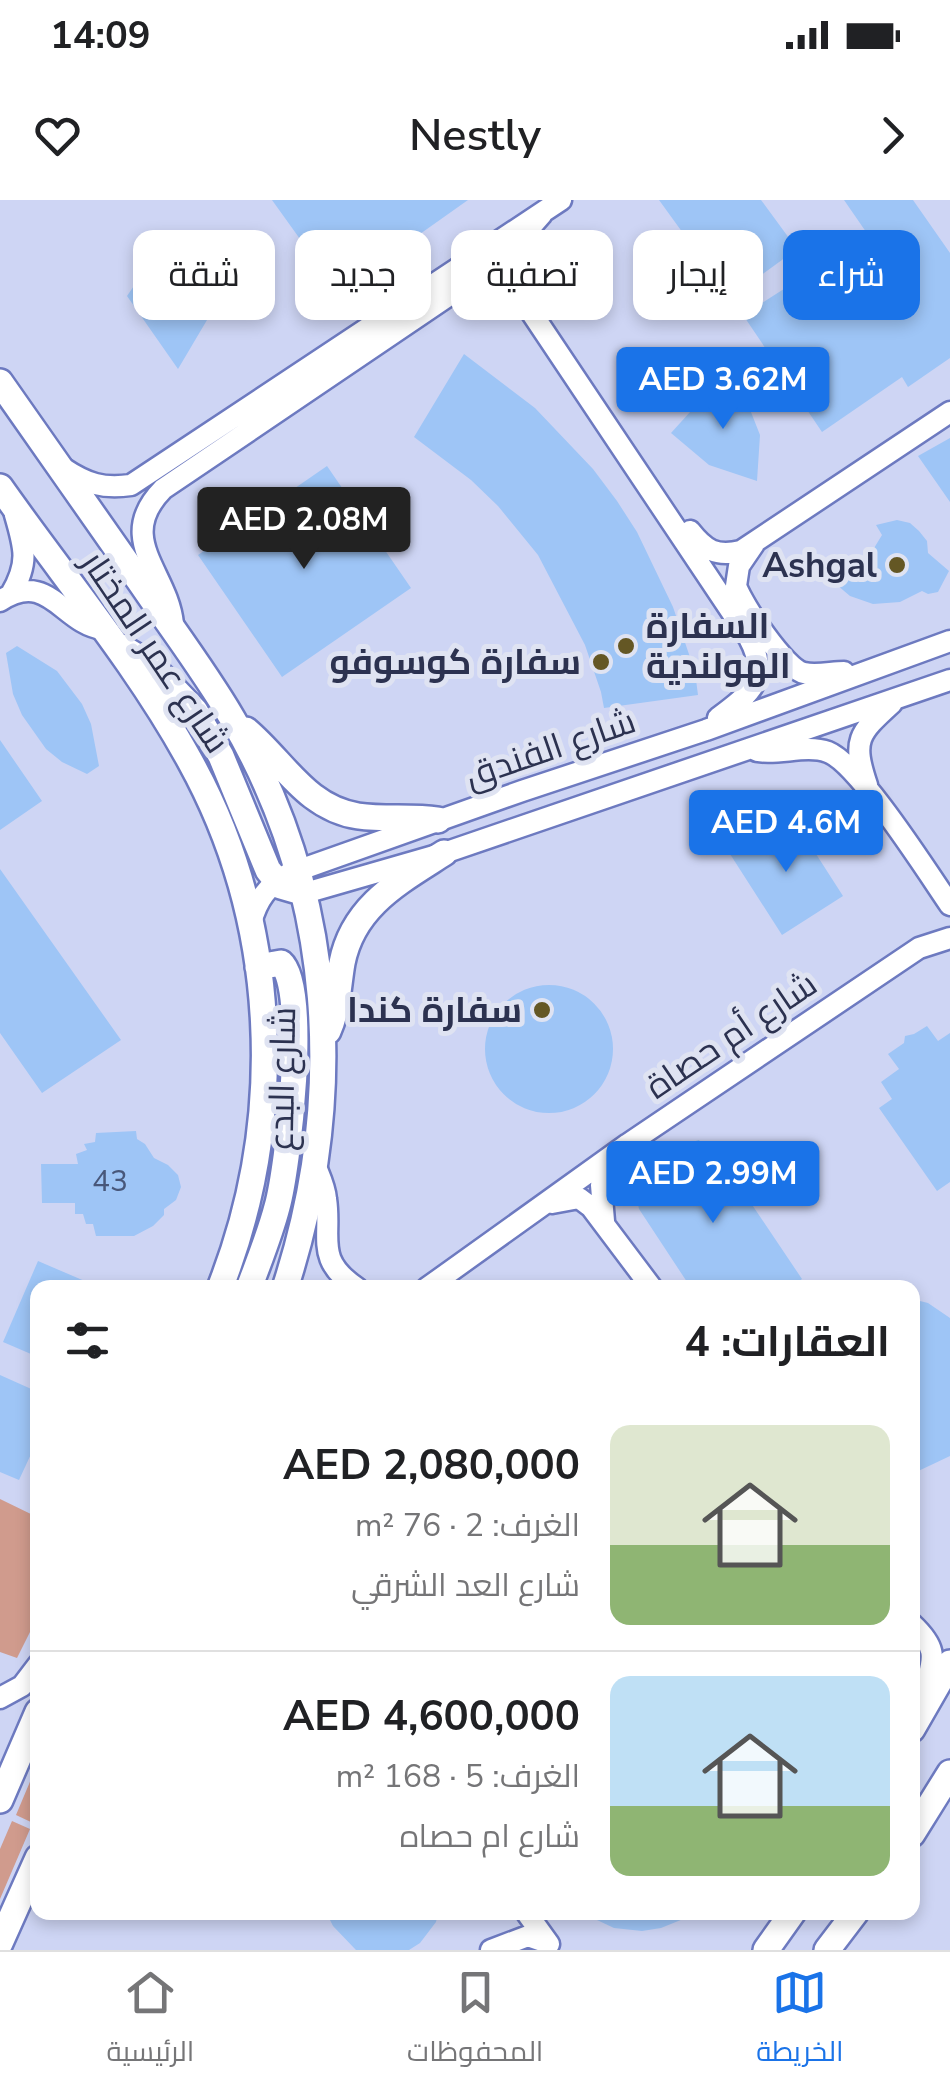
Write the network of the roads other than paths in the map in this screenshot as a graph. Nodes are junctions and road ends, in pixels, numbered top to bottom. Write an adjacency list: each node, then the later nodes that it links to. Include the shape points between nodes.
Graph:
1 (561, 200): 2 (street)
2 (542, 214): 3 (street); 8 (street, via 132,485 106,489)
3 (528, 230)
4 (451, 294): 13 (street, via 153,498 143,521 143,546 168,598)
5 (536, 320): 10 (street)
6 (0, 382): 8 (main road, شارع عمر المختار)
7 (950, 412): 11 (street)
8 (58, 464): 13 (main road, شارع عمر المختار)
9 (6, 496): 12 (street, via 25,558); 14 (main road, شارع عمر المختار)
10 (657, 498): 11 (street, via 708,551 728,554); 20 (street, via 758,659 748,695)
11 (754, 544): 16 (street, via 739,566 736,586 784,658 806,674)
12 (6, 598): 14 (street, via 42,593)
13 (174, 631): 19 (main road, شارع عمر المختار)
14 (107, 636): 25 (main road, via 169,680 194,712); 28 (main road, شارع عمر المختار, via 191,762)
15 (950, 641): 16 (street, شارع الفندق)
16 (861, 672): 20 (street, شارع الفندق)
17 (950, 680): 18 (street, شارع الفندق)
18 (896, 699): 21 (street, شارع الفندق); 22 (street, via 860,738 858,760)
19 (233, 720): 23 (main road, via 326,808); 25 (main road, شارع عمر المختار, via 266,788)
20 (706, 730): 23 (street, شارع الفندق)
21 (749, 749): 22 (street, via 833,754); 24 (street, شارع الفندق)
22 (869, 792): 26 (street)
23 (438, 820): 25 (street, شارع الفندق)
24 (444, 853): 25 (street, شارع الفندق); 32 (main road, via 394,885 358,920)
25 (292, 881): 28 (street, via 260,899); 32 (main road, شارع البدع, via 318,972)
26 (938, 887): 27 (street); 30 (street, via 941,916)
27 (950, 905)
28 (251, 923): 31 (main road, شارع البدع)
29 (950, 938): 30 (street, شارع أم حصاة)
30 (919, 948): 33 (street, شارع أم حصاة)
31 (258, 966): 37 (main road, شارع البدع, via 266,1071 259,1155); 38 (main road, via 281,963 290,978 293,1090 278,1205)
32 (323, 1040): 34 (main road, شارع البدع)
33 (628, 1144): 35 (street, شارع أم حصاة); 36 (street, via 604,1176)
34 (316, 1167): 39 (main road, شارع البدع); 40 (street, via 326,1198 327,1251)
35 (532, 1212): 36 (street, via 578,1198); 41 (street, شارع أم حصاة)
36 (604, 1220): 42 (street)
37 (223, 1280)
38 (252, 1280)
39 (287, 1280)
40 (347, 1280)
41 (436, 1280)
42 (646, 1280)
43 (920, 1633): 47 (street, via 934,1658)
44 (950, 1664): 48 (main road)
45 (30, 1676): 46 (street)
46 (0, 1698)
47 (920, 1714)
48 (920, 1717)
49 (30, 1728): 51 (main road)
50 (950, 1773): 52 (main road)
51 (2, 1785)
52 (920, 1821)
53 (30, 1879): 58 (main road)
54 (514, 1920): 60 (street)
55 (532, 1920): 59 (street)
56 (788, 1920): 61 (main road)
57 (850, 1920): 62 (main road)
58 (0, 1944)
59 (551, 1946): 60 (street, via 528,1936)
60 (495, 1947)
61 (766, 1950)
62 (828, 1950)

